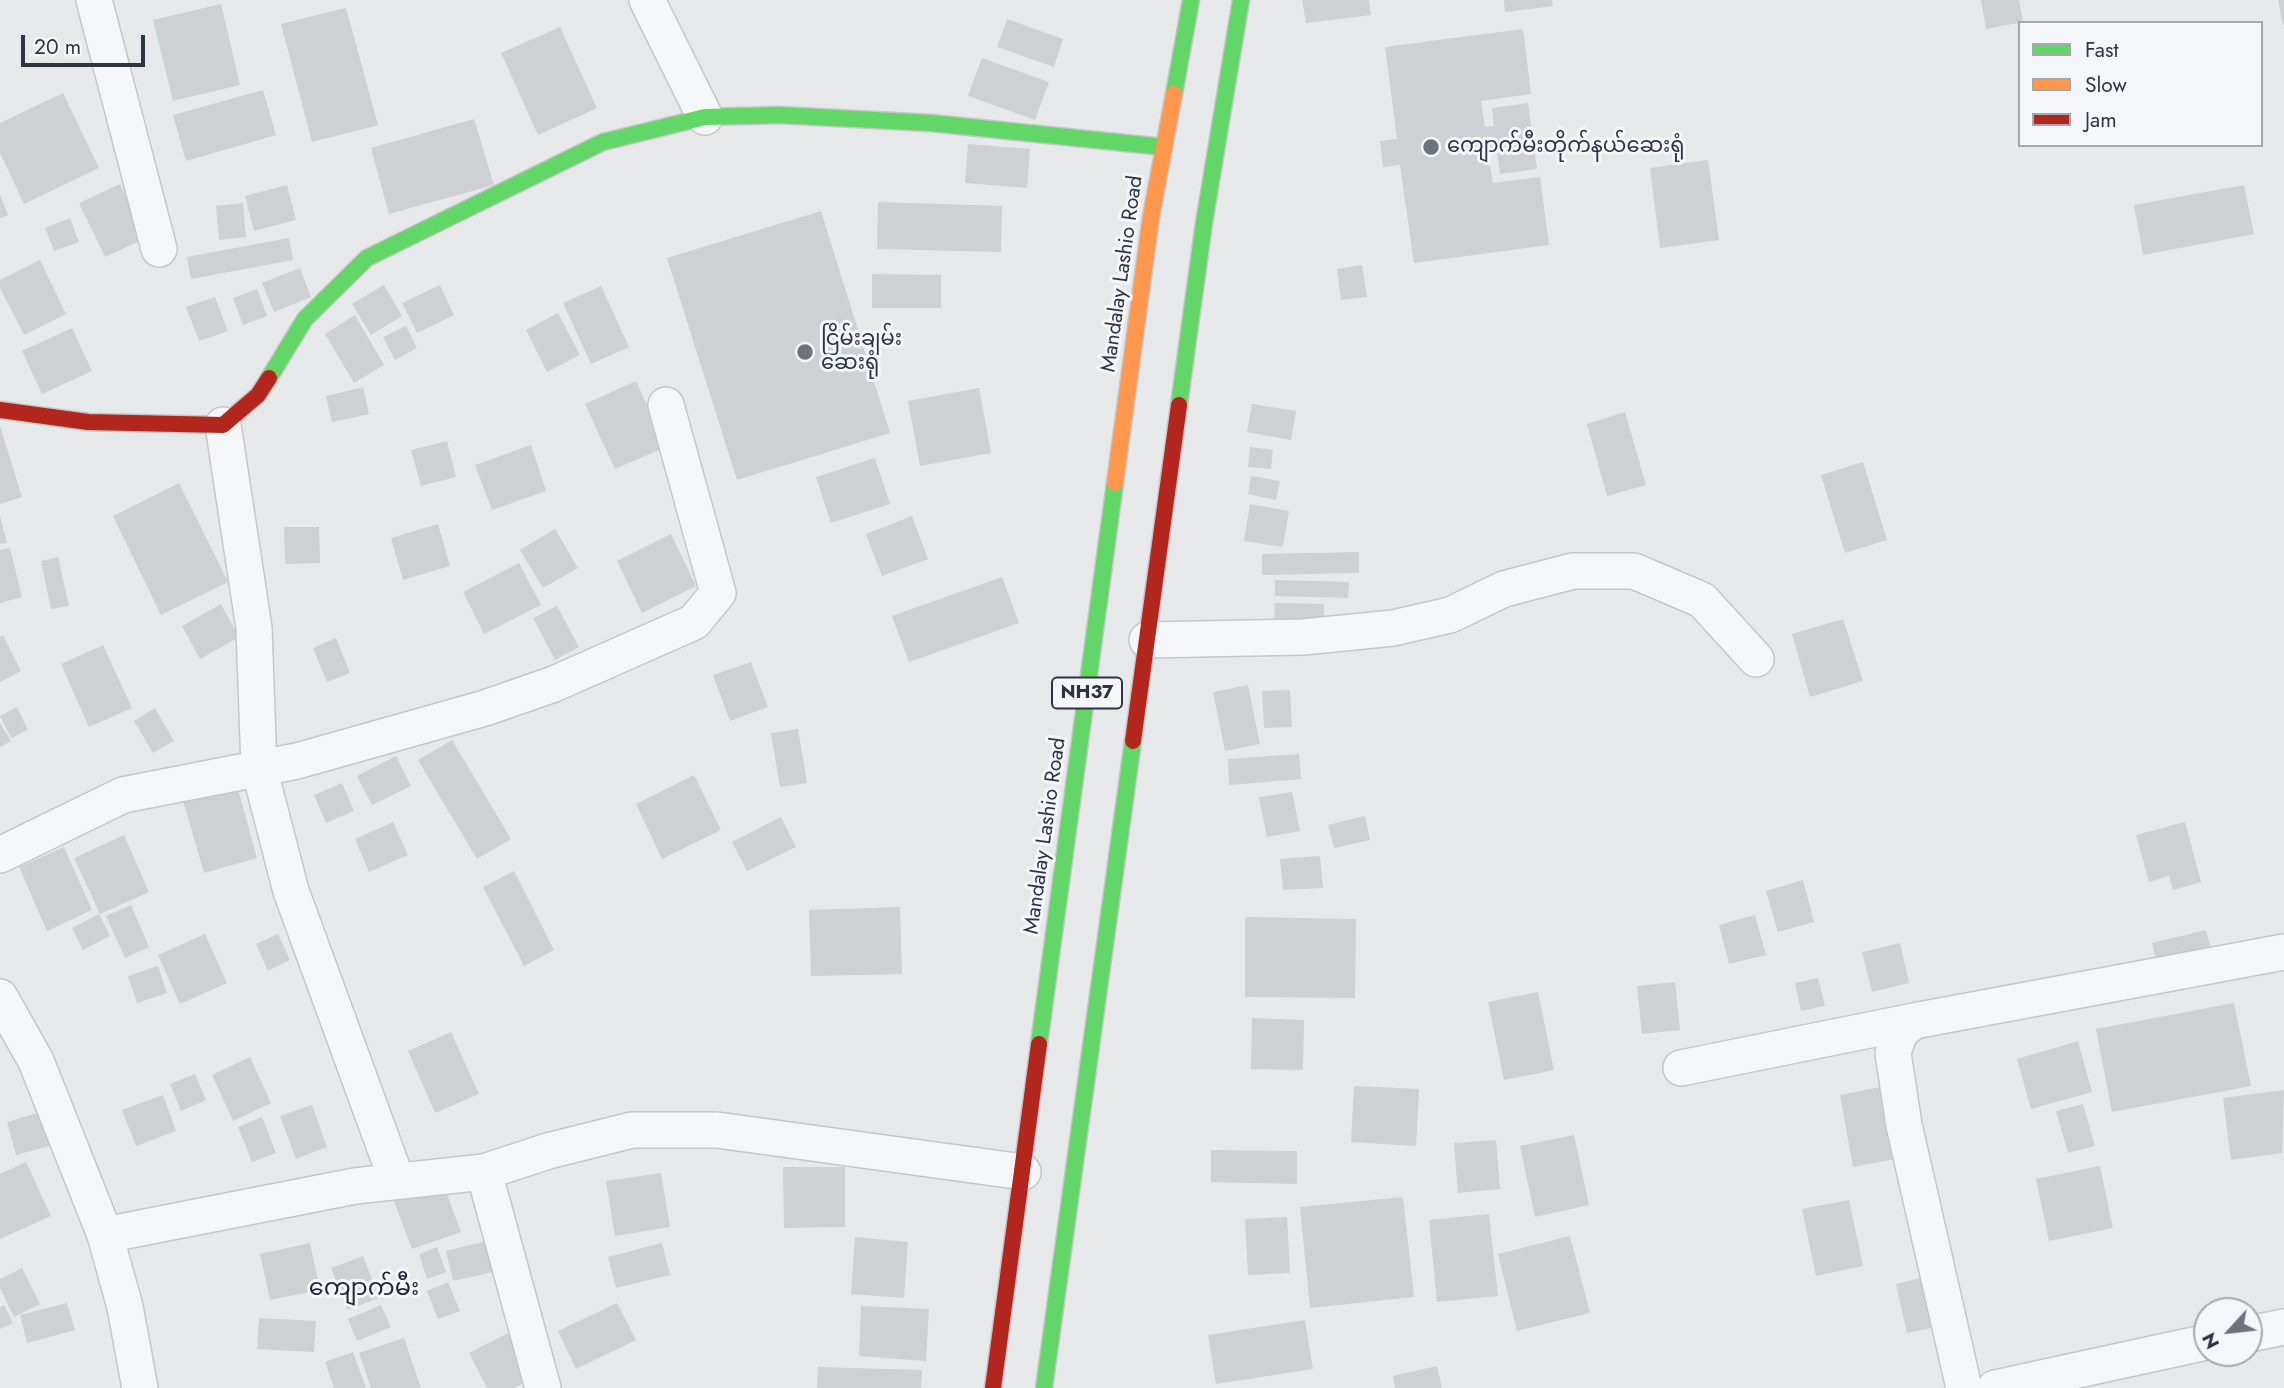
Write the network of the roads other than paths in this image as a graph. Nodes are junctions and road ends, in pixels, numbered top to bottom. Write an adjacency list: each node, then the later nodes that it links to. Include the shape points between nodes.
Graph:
1 (94, 0): 7 (street)
2 (647, 0): 5 (street)
3 (1191, 0): 6 (main road, Mandalay Lashio Road / NH37)
4 (1241, 0): 11 (main road, NH37, via 1204,223)
5 (705, 117): 6 (main road, via 930,123); 10 (main road, via 603,142 367,258 306,319 258,395)
6 (1164, 147): 20 (main road, Mandalay Lashio Road / NH37)
7 (159, 249)
8 (666, 405): 13 (street, via 718,593 694,622 554,684 485,708)
9 (0, 410): 10 (main road, via 88,422)
10 (223, 425): 13 (street, via 254,628)
11 (1147, 640): 12 (street, via 1303,637 1393,628 1450,615 1504,589 1573,571 1634,571 1702,600); 29 (main road, NH37)
12 (1756, 659)
13 (259, 768): 14 (street, via 123,795); 21 (street, via 291,891)
14 (0, 855)
15 (2284, 952): 17 (street)
16 (0, 997): 22 (street, via 36,1061)
17 (1914, 1021): 18 (street); 30 (street, via 1900,1032 1893,1053 1904,1125)
18 (1681, 1068)
19 (484, 1172): 20 (street, via 632,1130 717,1130); 21 (street); 27 (street)
20 (1023, 1172): 28 (main road, Mandalay Lashio Road / NH37)
21 (397, 1181): 22 (street)
22 (105, 1235): 26 (street)
23 (2284, 1326): 24 (street)
24 (2263, 1331)
25 (2193, 1345): 31 (street)
26 (140, 1388)
27 (544, 1388)
28 (993, 1388)
29 (1044, 1388)
30 (1964, 1388)
31 (1995, 1388)

